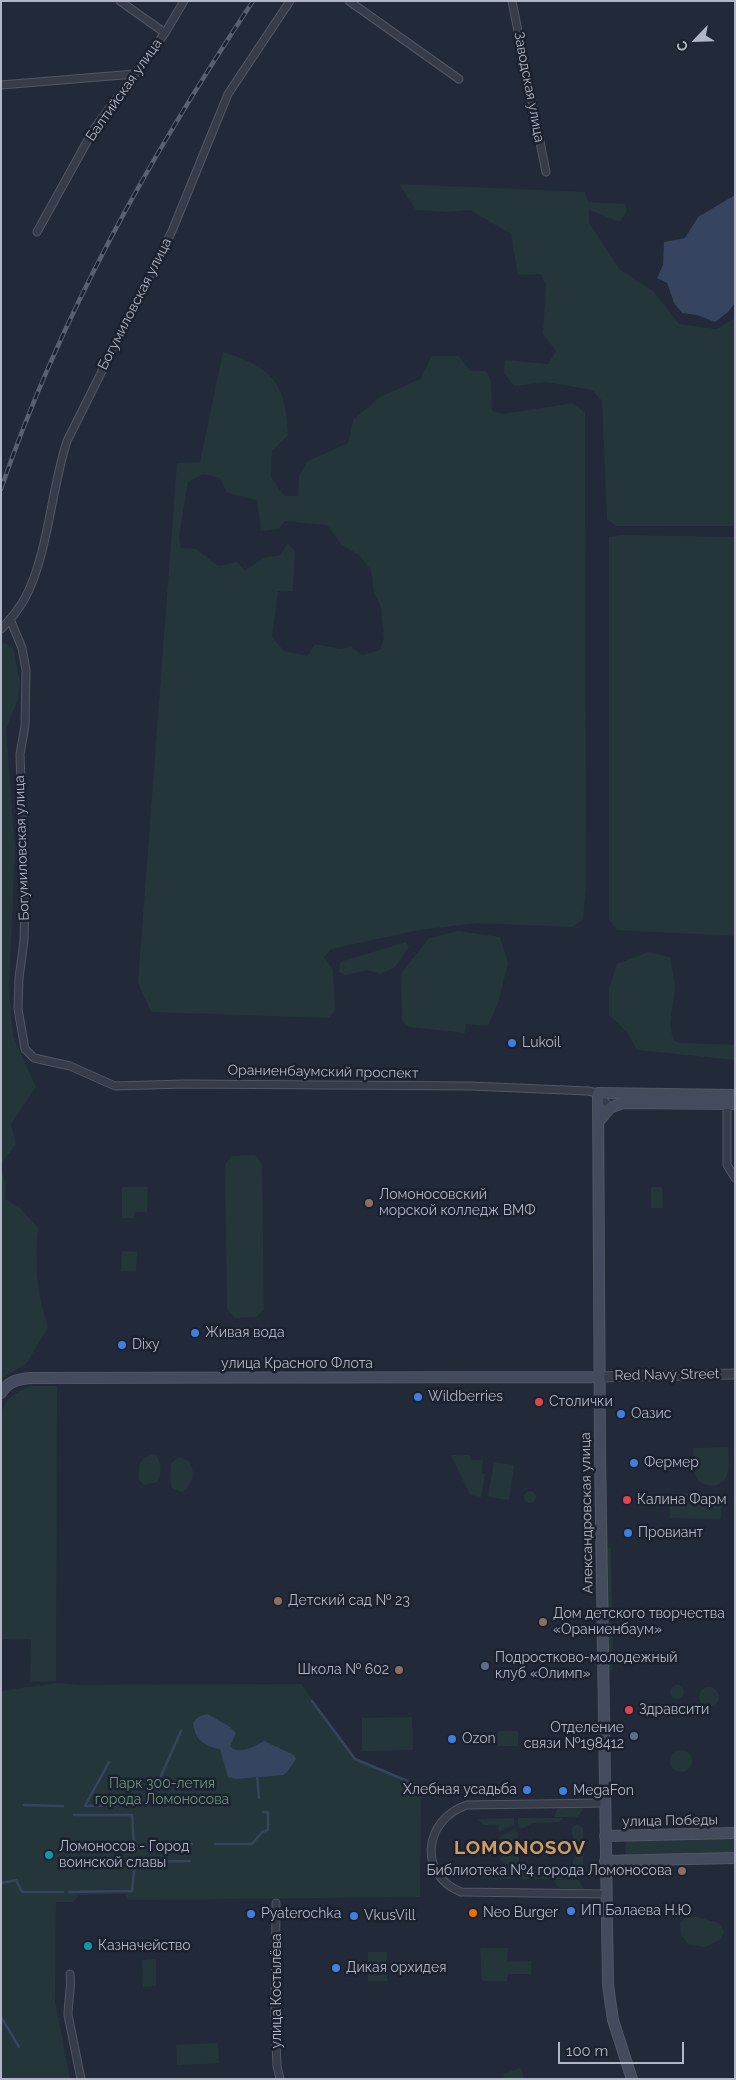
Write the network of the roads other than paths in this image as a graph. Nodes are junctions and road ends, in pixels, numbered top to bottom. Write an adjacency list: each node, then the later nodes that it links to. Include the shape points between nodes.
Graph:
1 (120, 1): 6 (street)
2 (184, 1): 6 (street, Балтийская улица)
3 (290, 1): 12 (street, Богумиловская улица, via 228,94 172,231 67,441 57,472 38,564 25,598)
4 (349, 1): 8 (street)
5 (512, 1): 10 (street, Заводская улица)
6 (165, 33): 7 (street, Балтийская улица)
7 (135, 74): 9 (street); 11 (street, Балтийская улица, via 94,129)
8 (459, 79)
9 (1, 85)
10 (546, 172)
11 (37, 232)
12 (10, 619): 13 (street, Богумиловская улица); 14 (street, Богумиловская улица, via 22,648 26,670 25,726 20,754 25,915 18,1009 25,1049 34,1058)
13 (1, 629)
14 (51, 1061): 15 (street, Ораниенбаумский проспект, via 89,1072 115,1086 471,1086)
15 (598, 1093): 16 (main road, Ораниенбаумский проспект); 17 (street); 18 (main road, Александровская улица)
16 (731, 1100): 17 (main road, via 623,1103); 19 (street, via 727,1165)
17 (610, 1108): 18 (main road)
18 (600, 1120): 21 (main road, Александровская улица)
19 (735, 1178)
20 (735, 1374): 21 (street, Red Navy Street)
21 (599, 1377): 22 (main road, улица Красного Флота, via 31,1378 10,1383); 23 (main road, Александровская улица)
22 (1, 1393)
23 (605, 1803): 25 (main road, Александровская улица); 28 (street, via 467,1806 452,1811 441,1822 431,1850 434,1868 442,1880 467,1893)
24 (735, 1834): 25 (main road, улица Победы)
25 (605, 1836): 27 (main road, Александровская улица)
26 (735, 1858): 27 (main road)
27 (605, 1861): 28 (main road, Александровская улица)
28 (605, 1894): 33 (main road, Александровская улица, via 610,2007)
29 (276, 1903): 32 (street, улица Костылёва, via 275,2016)
30 (70, 1974): 31 (street, via 72,1988 68,2015)
31 (81, 2079)
32 (280, 2079)
33 (632, 2079)

